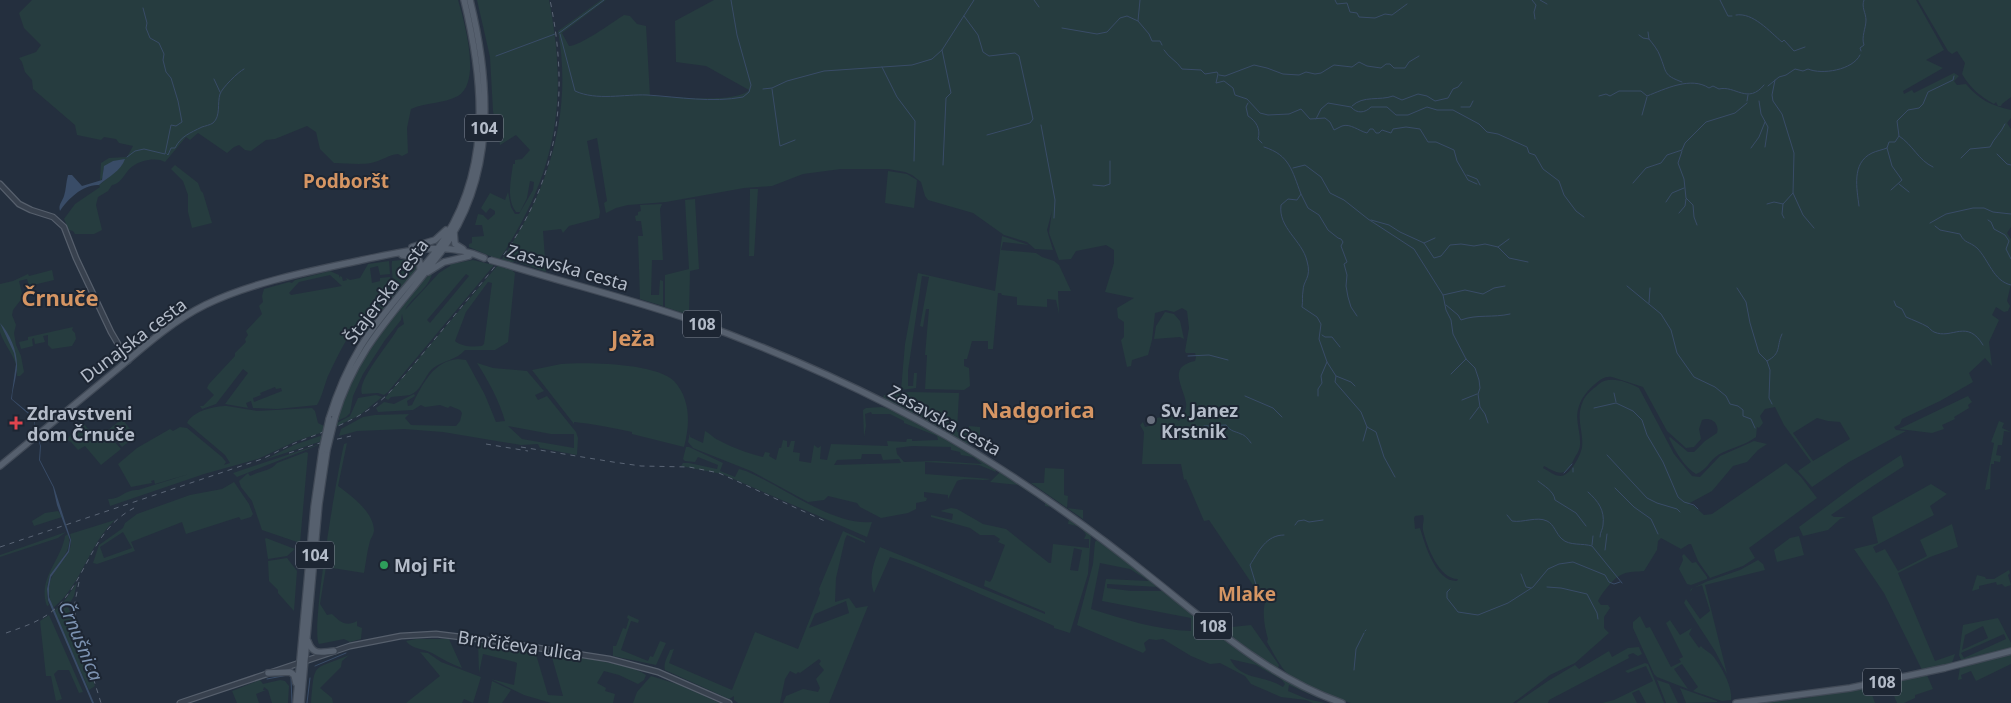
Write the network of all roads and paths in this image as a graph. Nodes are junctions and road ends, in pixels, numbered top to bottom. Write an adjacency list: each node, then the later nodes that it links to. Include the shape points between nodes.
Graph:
1 (464, 0): 4 (main road, Štajerska cesta / 104, via 478,68 480,121 471,174)
2 (470, 0): 5 (main road, Štajerska cesta / 104, via 483,62 485,112 481,157)
3 (0, 184): 13 (street, via 18,204 52,217 64,227 111,332)
4 (452, 223): 6 (main road, Štajerska cesta / 104); 7 (main road, via 435,240)
5 (454, 232): 6 (main road, Štajerska cesta / 104); 9 (main road, via 457,246)
6 (438, 251): 7 (main road, Dunajska cesta); 8 (main road, Dunajska cesta); 9 (main road, Zasavska cesta); 11 (main road, Štajerska cesta / 104); 12 (main road, Štajerska cesta / 104)
7 (395, 252): 10 (main road, Dunajska cesta)
8 (402, 255): 10 (main road, Dunajska cesta); 11 (main road, via 418,258)
9 (472, 255): 12 (main road, via 439,264); 27 (main road, Zasavska cesta / 108, bridge, via 688,319 768,349 885,403 933,428 1047,500 1265,666)
10 (334, 267): 13 (main road, Dunajska cesta, via 248,289 205,305 170,326)
11 (420, 271): 14 (main road, Štajerska cesta / 104, via 360,347 343,381)
12 (416, 284): 14 (main road, Štajerska cesta / 104, via 364,350)
13 (128, 361): 16 (main road, Dunajska cesta)
14 (332, 418): 15 (main road, Štajerska cesta / 104, bridge)
15 (325, 451): 17 (main road, Štajerska cesta / 104); 20 (main road, Štajerska cesta / 104, via 314,507)
16 (0, 466)
17 (307, 640): 18 (main road, via 315,652); 20 (main road, Štajerska cesta / 104)
18 (334, 651): 20 (street, Brnčičeva ulica); 26 (street, Brnčičeva ulica, via 401,636 456,635 610,659 658,672)
19 (2011, 651): 28 (main road, 108, via 1850,688)
20 (302, 661): 21 (street, Brnčičeva ulica); 22 (main road, Štajerska cesta / 104); 25 (main road, Štajerska cesta / 104)
21 (268, 673): 22 (main road, via 291,672); 23 (street, Brnčičeva ulica)
22 (297, 686): 24 (main road, Štajerska cesta / 104)
23 (180, 703)
24 (296, 703)
25 (301, 703)
26 (729, 703)
27 (1342, 703)
28 (1736, 703)

